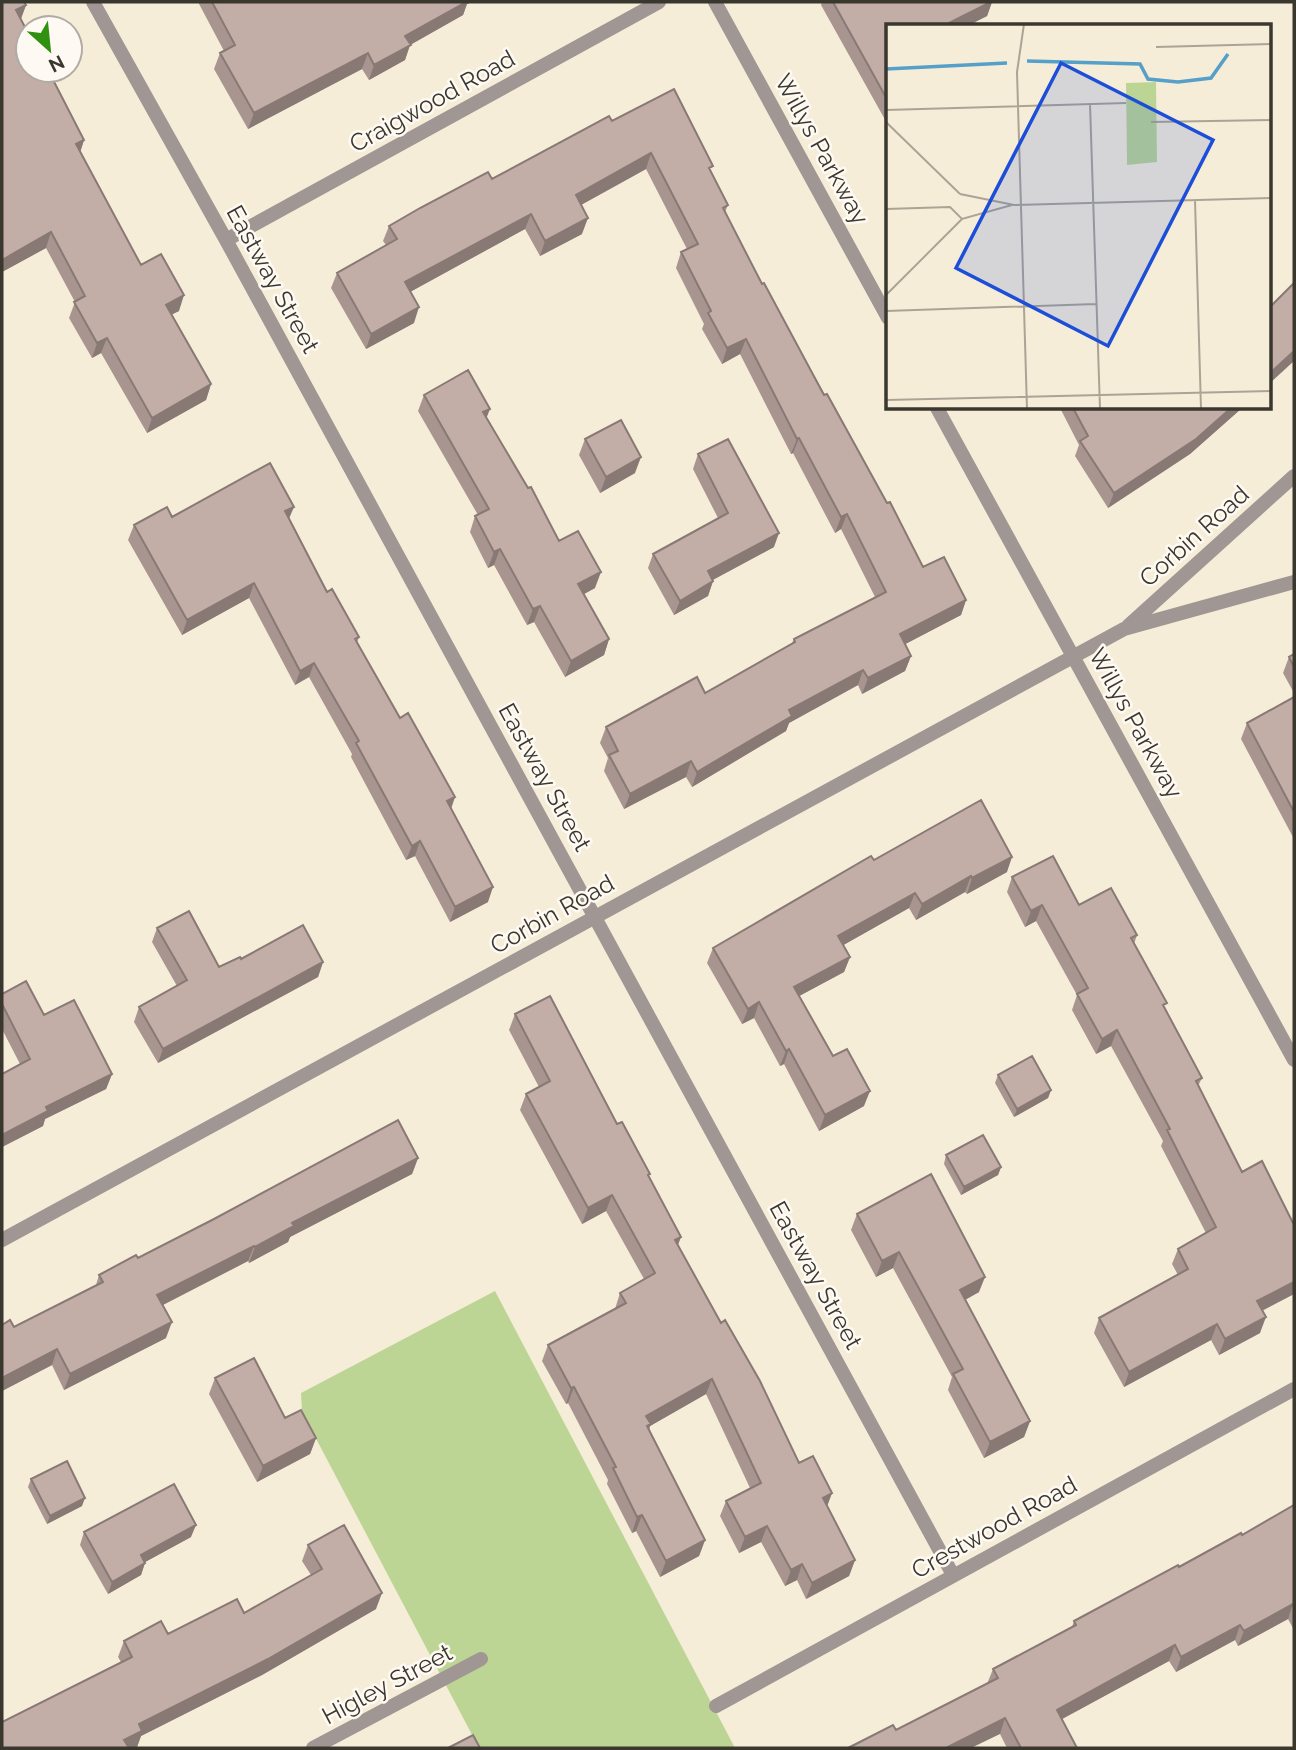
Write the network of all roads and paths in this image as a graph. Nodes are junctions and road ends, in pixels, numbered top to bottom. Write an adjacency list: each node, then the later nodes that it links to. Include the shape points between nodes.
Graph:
1 (93, 2): 4 (street, Eastway Street)
2 (659, 2): 4 (street, Craigwood Road)
3 (715, 2): 5 (street, Willys Parkway)
4 (226, 240): 11 (street, Eastway Street)
5 (886, 314)
6 (938, 410): 10 (street, Willys Parkway)
7 (1294, 475): 9 (street, Corbin Road)
8 (1294, 582): 9 (street, Corbin Road)
9 (1124, 629): 10 (street, Corbin Road)
10 (1073, 656): 11 (street, Corbin Road); 12 (street, Willys Parkway)
11 (595, 916): 13 (street, Corbin Road); 15 (street, Eastway Street)
12 (1294, 1059)
13 (2, 1240)
14 (1294, 1389): 15 (street, Crestwood Road)
15 (953, 1575): 17 (street, Crestwood Road)
16 (481, 1659): 18 (street, Higley Street)
17 (716, 1706)
18 (313, 1748)

